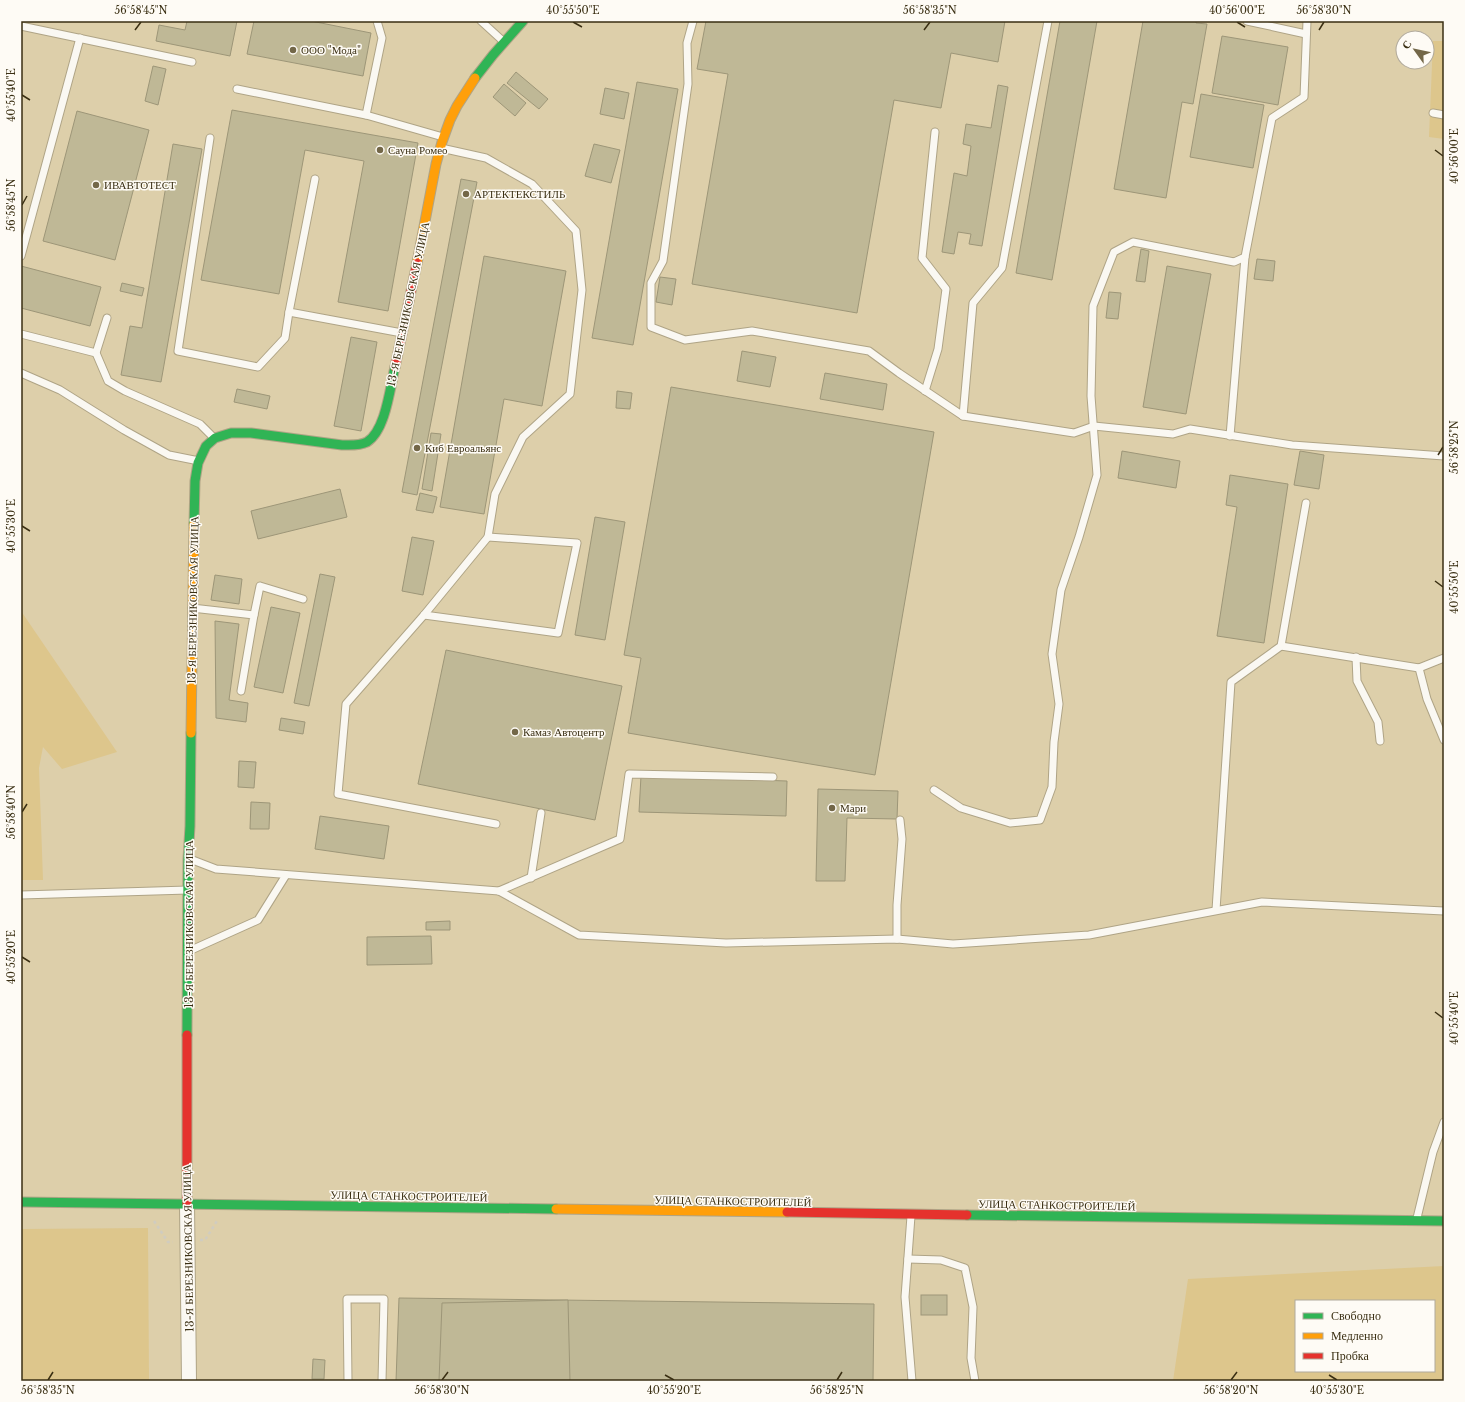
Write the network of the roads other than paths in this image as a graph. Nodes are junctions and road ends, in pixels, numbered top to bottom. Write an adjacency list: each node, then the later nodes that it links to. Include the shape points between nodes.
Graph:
1 (377, 21): 15 (lane, via 382,38)
2 (481, 21): 11 (lane)
3 (523, 21): 11 (main road, 13-Я БЕРЕЗНИКОВСКАЯ УЛИЦА)
4 (693, 21): 30 (lane, via 687,43 688,84 663,261 651,283 651,327 685,340 752,331 870,351)
5 (1048, 21): 31 (lane, via 1002,268 973,304)
6 (1247, 21): 9 (lane)
7 (1307, 21): 9 (lane)
8 (21, 26): 10 (lane)
9 (1306, 34): 23 (lane, via 1304,97 1272,118)
10 (80, 38): 12 (lane); 22 (lane)
11 (505, 42): 18 (main road, 13-Я БЕРЕЗНИКОВСКАЯ УЛИЦА, via 472,83)
12 (192, 62)
13 (237, 89): 15 (lane)
14 (1433, 113): 16 (lane)
15 (366, 115): 18 (lane)
16 (1444, 116)
17 (935, 132): 30 (lane, via 922,258 946,289 938,349)
18 (443, 137): 20 (main road, 13-Я БЕРЕЗНИКОВСКАЯ УЛИЦА)
19 (210, 138): 24 (lane, via 178,351 258,367 285,338)
20 (440, 148): 26 (main road, 13-Я БЕРЕЗНИКОВСКАЯ УЛИЦА); 38 (lane, via 486,158 532,184 576,231 582,290 570,394 523,437 495,494)
21 (315, 179): 24 (lane)
22 (21, 256)
23 (1245, 258): 32 (lane, via 1234,262 1133,242 1114,252 1093,306 1091,396); 33 (lane)
24 (289, 312): 26 (lane)
25 (107, 318): 28 (lane)
26 (404, 333): 34 (main road, 13-Я БЕРЕЗНИКОВСКАЯ УЛИЦА, via 382,417 376,432 366,442 342,445 249,433 224,434)
27 (21, 334): 28 (lane)
28 (96, 353): 34 (lane, via 108,380 125,391 200,424)
29 (21, 373): 36 (lane, via 60,390 169,455)
30 (925, 391): 31 (lane)
31 (963, 416): 32 (lane, via 1074,434)
32 (1094, 426): 33 (lane, via 1173,434 1190,429); 51 (lane, via 1097,475 1080,537 1061,590 1052,654 1059,704 1052,787 1040,820 1010,823 961,808)
33 (1230, 436): 35 (lane, via 1292,445)
34 (215, 438): 36 (main road, 13-Я БЕРЕЗНИКОВСКАЯ УЛИЦА, via 204,449)
35 (1444, 456)
36 (199, 461): 40 (main road, 13-Я БЕРЕЗНИКОВСКАЯ УЛИЦА, via 195,481)
37 (1306, 503): 43 (lane)
38 (488, 537): 42 (lane); 42 (lane, via 577,543 558,632)
39 (303, 599): 41 (lane, via 260,586)
40 (192, 608): 41 (lane); 55 (main road, 13-Я БЕРЕЗНИКОВСКАЯ УЛИЦА)
41 (254, 615): 47 (lane)
42 (424, 615): 54 (lane, via 346,704 338,794)
43 (1281, 646): 44 (lane); 61 (lane, via 1231,682)
44 (1356, 658): 46 (lane); 49 (lane, via 1357,681 1378,722)
45 (1444, 658): 46 (lane)
46 (1419, 668): 48 (lane, via 1427,699)
47 (242, 691)
48 (1444, 740)
49 (1380, 741)
50 (773, 777): 57 (lane, via 629,774 620,839)
51 (934, 790)
52 (541, 813): 57 (lane)
53 (900, 820): 63 (lane, via 902,839)
54 (496, 824)
55 (188, 859): 56 (lane, via 216,870); 58 (main road, 13-Я БЕРЕЗНИКОВСКАЯ УЛИЦА)
56 (286, 874): 59 (lane); 64 (lane, via 258,920)
57 (531, 878): 59 (lane)
58 (188, 890): 60 (lane); 64 (main road, 13-Я БЕРЕЗНИКОВСКАЯ УЛИЦА)
59 (499, 891): 63 (lane, via 579,934 726,943)
60 (21, 895)
61 (1216, 910): 62 (lane, via 1262,902); 63 (lane, via 1089,935 953,944)
62 (1444, 911)
63 (897, 939)
64 (189, 951): 67 (main road, 13-Я БЕРЕЗНИКОВСКАЯ УЛИЦА)
65 (1444, 1122): 69 (lane, via 1433,1152)
66 (21, 1202): 67 (main road, УЛИЦА СТАНКОСТРОИТЕЛЕЙ)
67 (186, 1204): 68 (main road, УЛИЦА СТАНКОСТРОИТЕЛЕЙ); 72 (street, 13-Я БЕРЕЗНИКОВСКАЯ УЛИЦА)
68 (911, 1215): 69 (main road, УЛИЦА СТАНКОСТРОИТЕЛЕЙ); 71 (lane)
69 (1416, 1221): 70 (main road, УЛИЦА СТАНКОСТРОИТЕЛЕЙ)
70 (1444, 1221)
71 (908, 1259): 75 (lane, via 905,1297); 76 (lane, via 941,1260 965,1268 973,1307 971,1358)
72 (189, 1381)
73 (348, 1381): 74 (lane, via 347,1299 384,1299)
74 (382, 1381)
75 (912, 1381)
76 (975, 1381)

